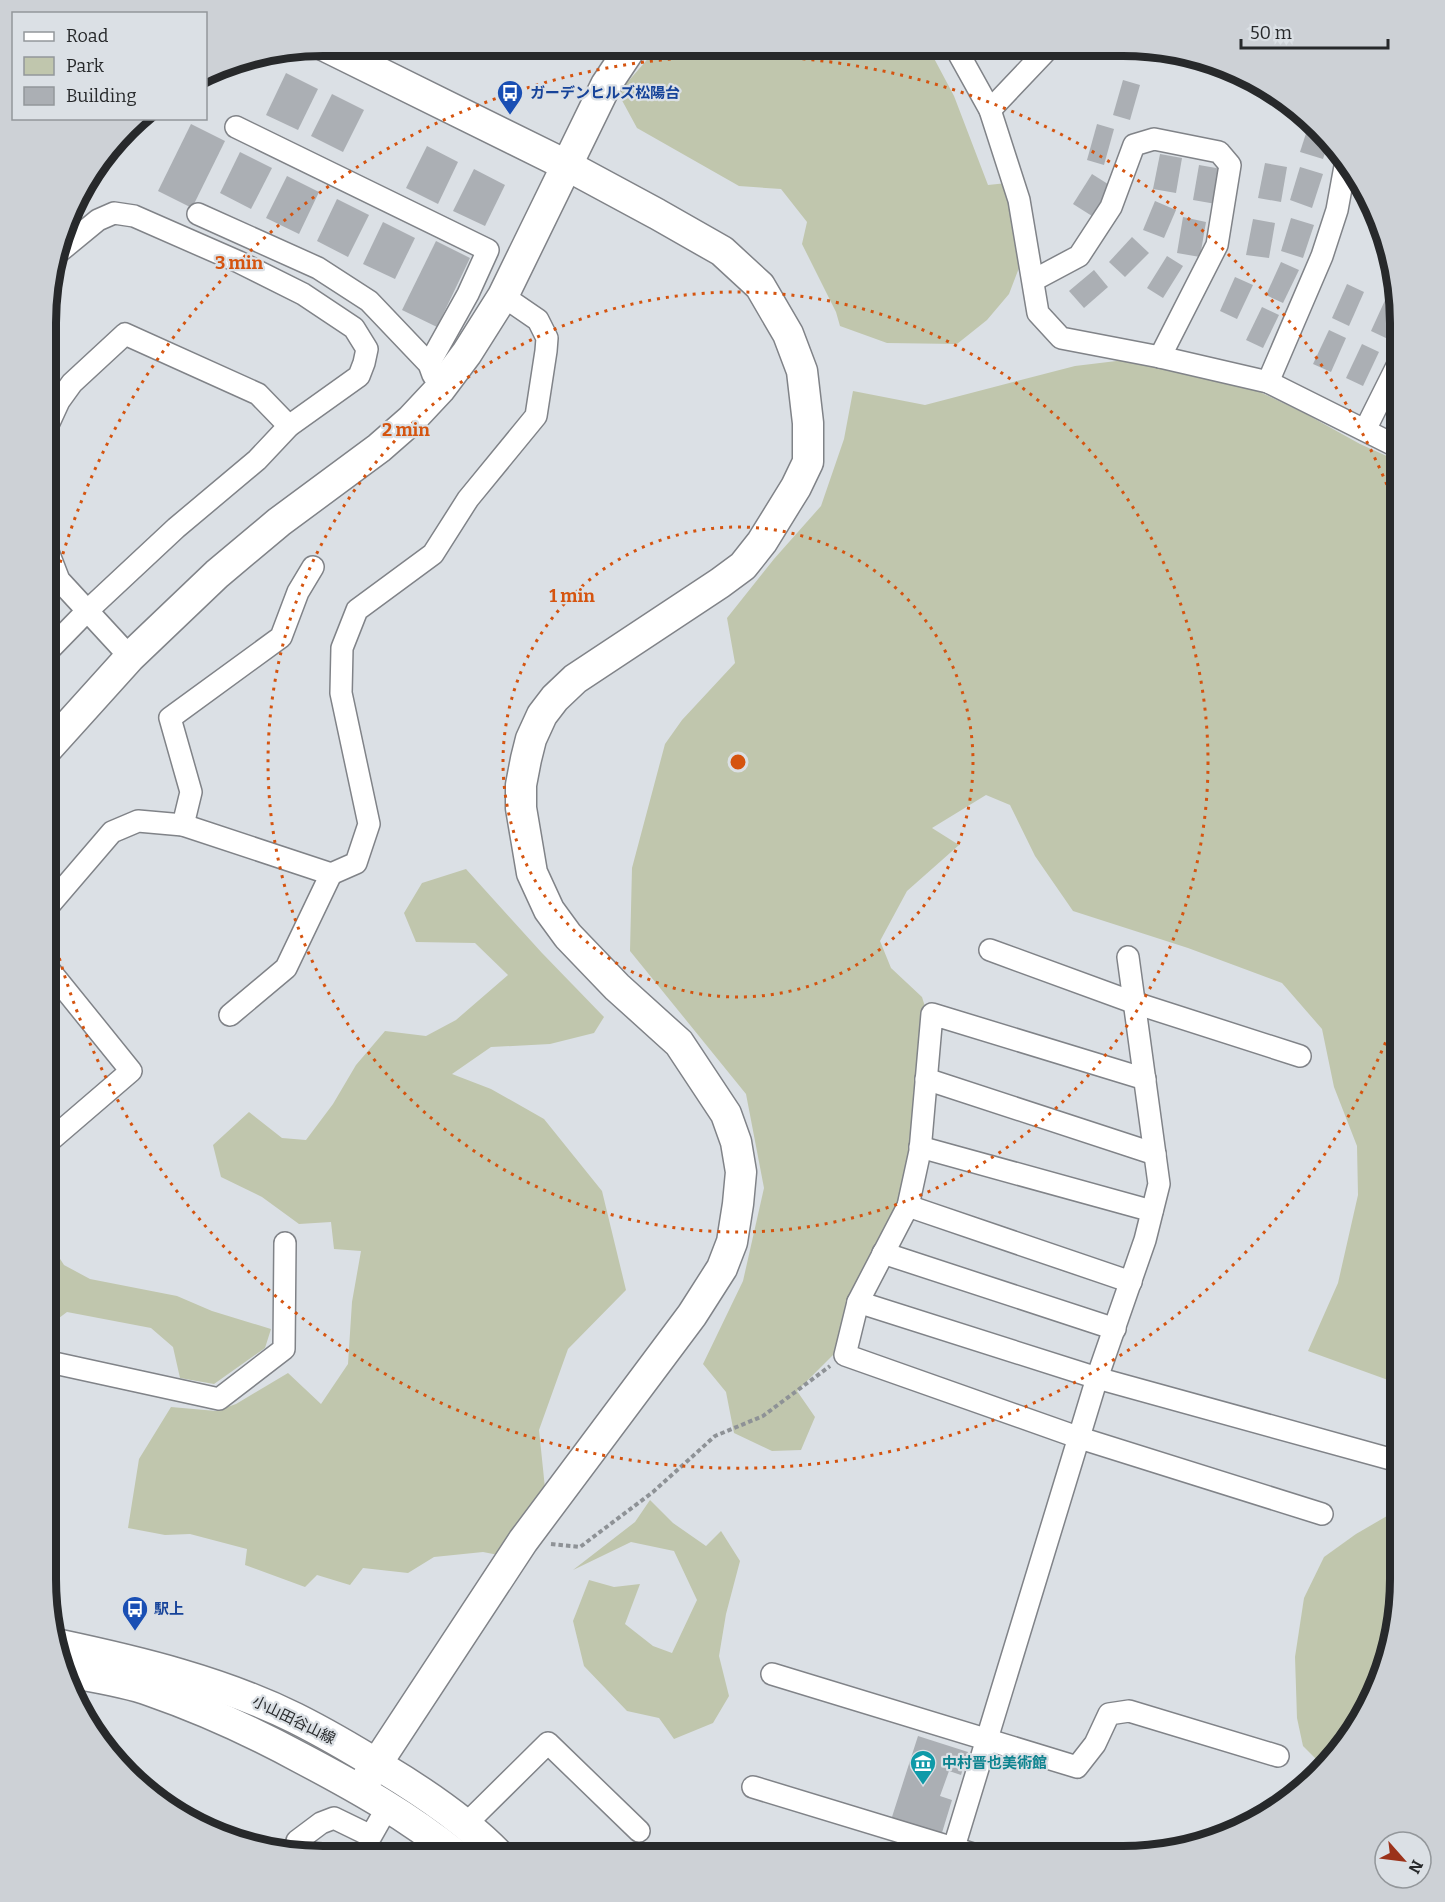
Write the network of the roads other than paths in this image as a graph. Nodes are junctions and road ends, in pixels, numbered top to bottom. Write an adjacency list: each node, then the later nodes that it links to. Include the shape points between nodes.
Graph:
1 (345, 56): 7 (street)
2 (625, 56): 7 (street, via 606,85)
3 (960, 56): 5 (street)
4 (1041, 56): 5 (street)
5 (990, 110): 11 (street, via 1019,200)
6 (236, 127): 14 (street, via 488,250)
7 (568, 166): 12 (street); 58 (street, via 722,251 760,286 788,334 802,371 808,462 762,542 743,566 720,584 575,679 555,698 531,739 521,785 532,873 539,891 568,936 679,1043 726,1114 741,1172 738,1204 732,1242 722,1268 692,1315 523,1541)
8 (1344, 173): 16 (street, via 1322,256)
9 (198, 214): 14 (street, via 318,268 369,301)
10 (67, 245): 18 (street, via 98,220 114,213 134,216 303,294 354,328 367,349 359,376)
11 (1034, 280): 13 (street, via 1038,313 1061,338); 13 (street, via 1079,256 1111,207 1134,145 1154,139 1219,152 1230,165 1217,245)
12 (503, 296): 14 (street, via 468,353); 28 (street, via 538,320 547,338 536,416 468,499 433,554 357,610 342,648 341,693 369,824 356,863)
13 (1160, 357): 16 (street)
14 (434, 377): 25 (street, via 411,420 217,574)
15 (1390, 380): 19 (street)
16 (1268, 382): 19 (street)
17 (56, 395): 18 (street, via 125,334 258,394)
18 (289, 426): 23 (street, via 257,460)
19 (1365, 430): 20 (street)
20 (1390, 443)
21 (313, 567): 27 (street, via 298,592 282,637 170,718 191,792)
22 (56, 572): 23 (street)
23 (86, 612): 24 (street); 25 (street)
24 (56, 643)
25 (130, 657): 26 (street)
26 (56, 738)
27 (183, 825): 28 (street); 29 (street, via 138,821 112,832)
28 (331, 874): 34 (street, via 286,968)
29 (56, 897)
30 (990, 950): 33 (street)
31 (1128, 957): 33 (street)
32 (56, 978): 38 (street, via 131,1071)
33 (1136, 1003): 35 (street); 37 (street)
34 (230, 1015)
35 (1300, 1056)
36 (927, 1079): 37 (street, via 932,1014); 39 (street); 40 (street)
37 (1145, 1079): 40 (street)
38 (56, 1132)
39 (921, 1147): 41 (street); 42 (street)
40 (1155, 1154): 42 (street, via 1159,1184)
41 (908, 1206): 44 (street); 45 (street)
42 (1152, 1211): 45 (street)
43 (285, 1243): 48 (street, via 284,1349 219,1399)
44 (883, 1253): 46 (street); 47 (street)
45 (1131, 1282): 47 (street)
46 (858, 1302): 49 (street); 50 (street, via 844,1355)
47 (1114, 1329): 49 (street)
48 (56, 1363)
49 (1097, 1378): 50 (street); 51 (street)
50 (1080, 1438): 52 (street); 56 (street)
51 (1390, 1459)
52 (1322, 1514)
53 (64, 1646): 58 (street, 小山田谷山線, via 165,1669 246,1697 294,1717)
54 (73, 1674): 60 (street, 小山田谷山線, via 149,1690 208,1712)
55 (772, 1674): 56 (street)
56 (987, 1740): 57 (street, via 1077,1767 1095,1744 1109,1714 1129,1711); 68 (street)
57 (1278, 1756)
58 (376, 1764): 60 (street); 62 (street, 小山田谷山線)
59 (753, 1787): 67 (street)
60 (360, 1789): 61 (street, 小山田谷山線)
61 (388, 1806): 64 (street, via 371,1836 334,1818 297,1841); 65 (street, 小山田谷山線)
62 (465, 1825): 63 (street, via 548,1743); 66 (street, 小山田谷山線)
63 (639, 1831)
64 (301, 1846)
65 (445, 1846)
66 (489, 1846)
67 (934, 1846)
68 (954, 1846)

